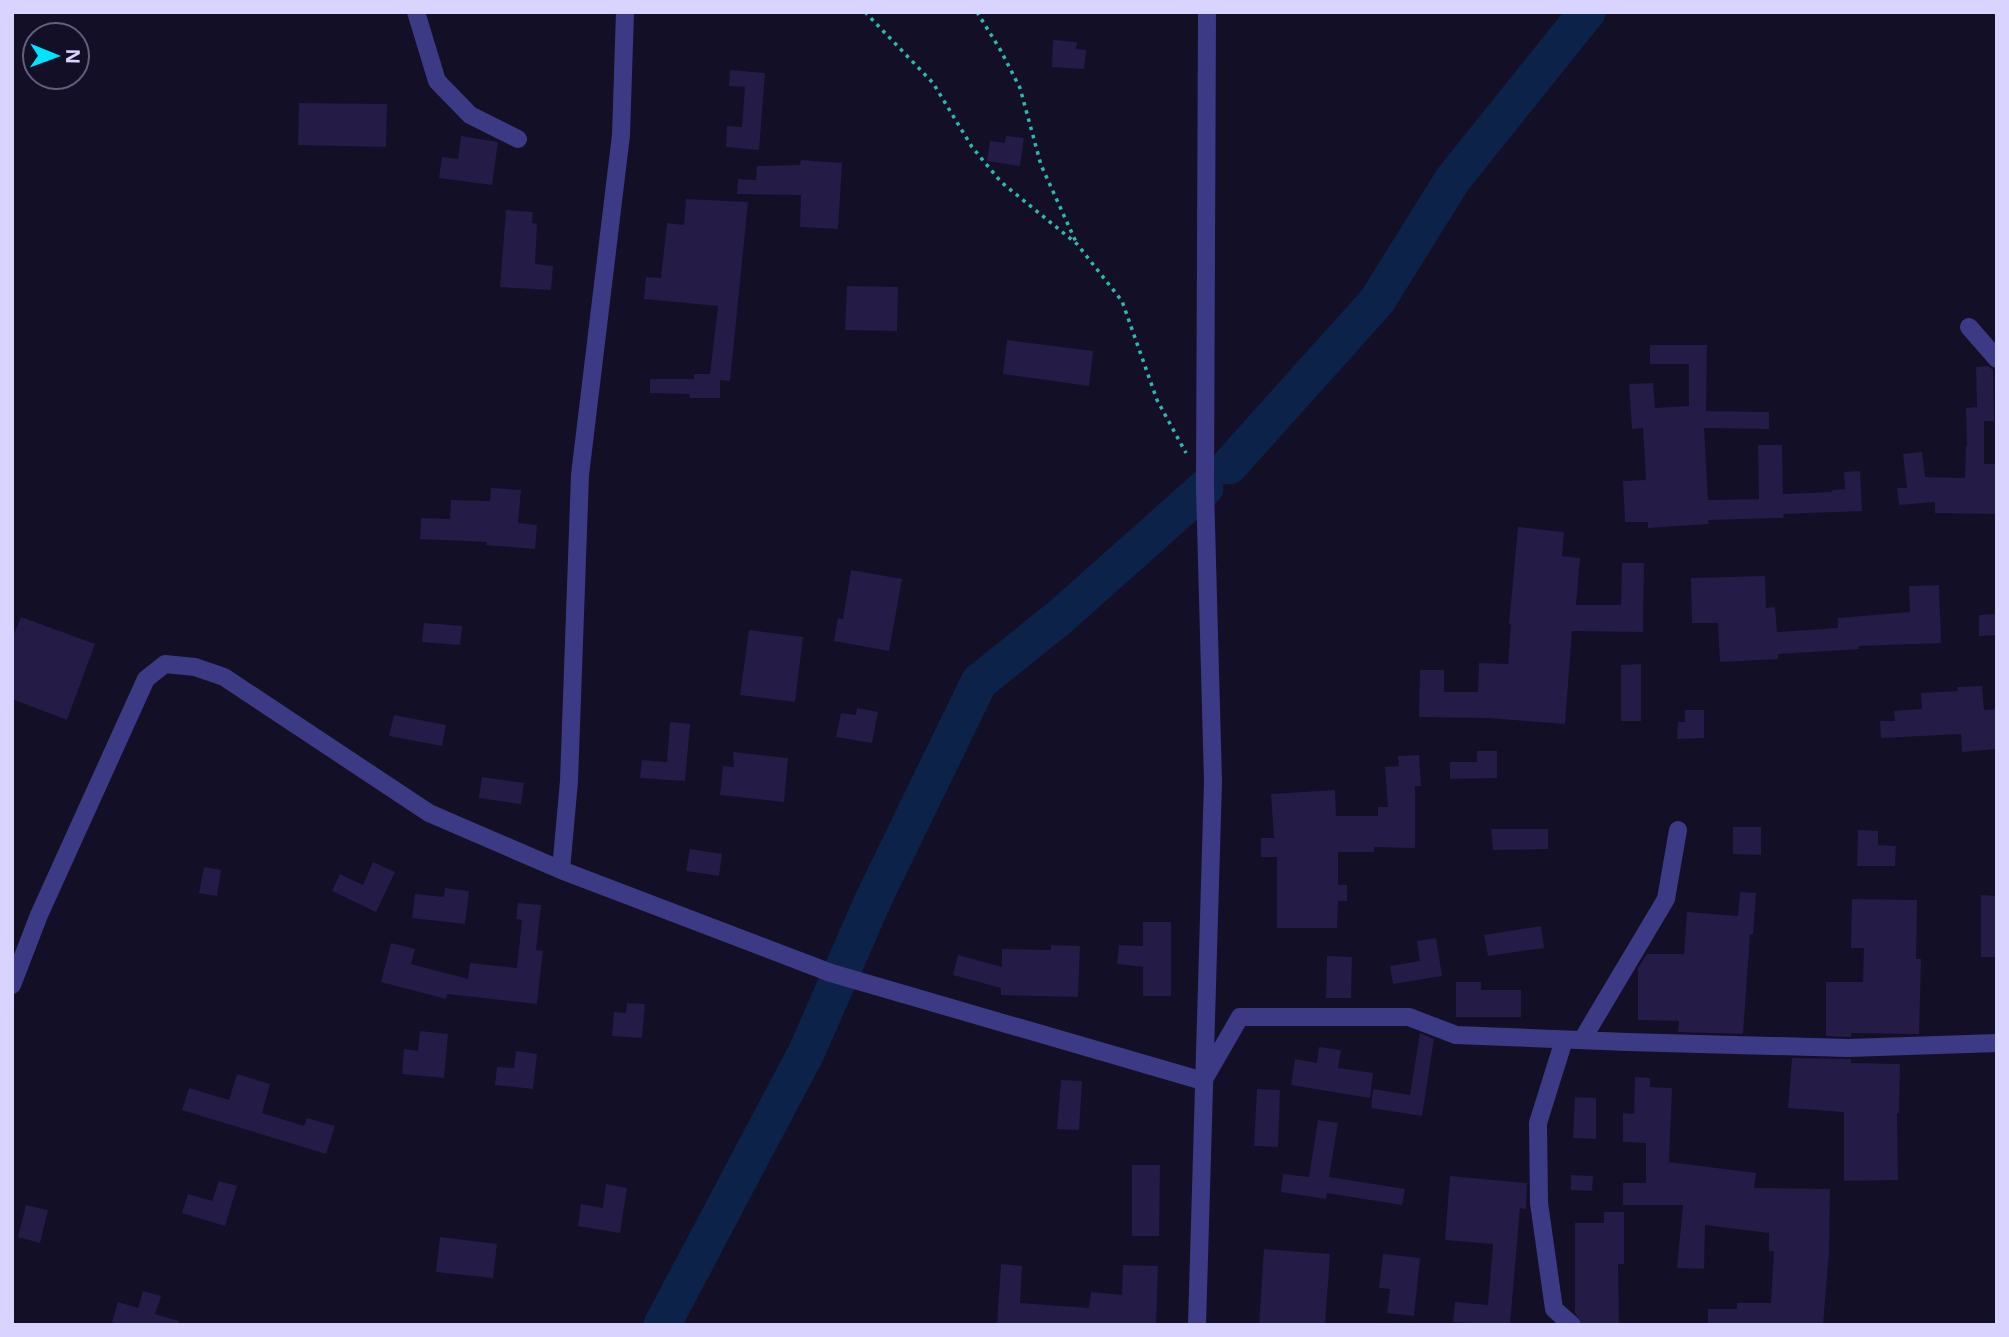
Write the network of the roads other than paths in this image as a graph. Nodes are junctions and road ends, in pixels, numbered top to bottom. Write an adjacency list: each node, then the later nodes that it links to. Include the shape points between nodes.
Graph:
1 (416, 12): 4 (street, via 438,80 470,115)
2 (625, 12): 8 (street, via 621,135 580,475 569,781)
3 (1207, 12): 12 (street, via 1205,488 1213,781)
4 (518, 139)
5 (1969, 327): 6 (street)
6 (1997, 359)
7 (1678, 830): 10 (street, via 1666,898)
8 (561, 870): 9 (street, via 429,813 224,677 195,667 165,664 146,679); 12 (street, via 831,973)
9 (12, 985)
10 (1573, 1040): 11 (street, via 1848,1048); 12 (street, via 1455,1035 1409,1017 1240,1017); 14 (street, via 1538,1123 1539,1203 1555,1309)
11 (1997, 1043)
12 (1203, 1081): 13 (street)
13 (1197, 1325)
14 (1572, 1325)

